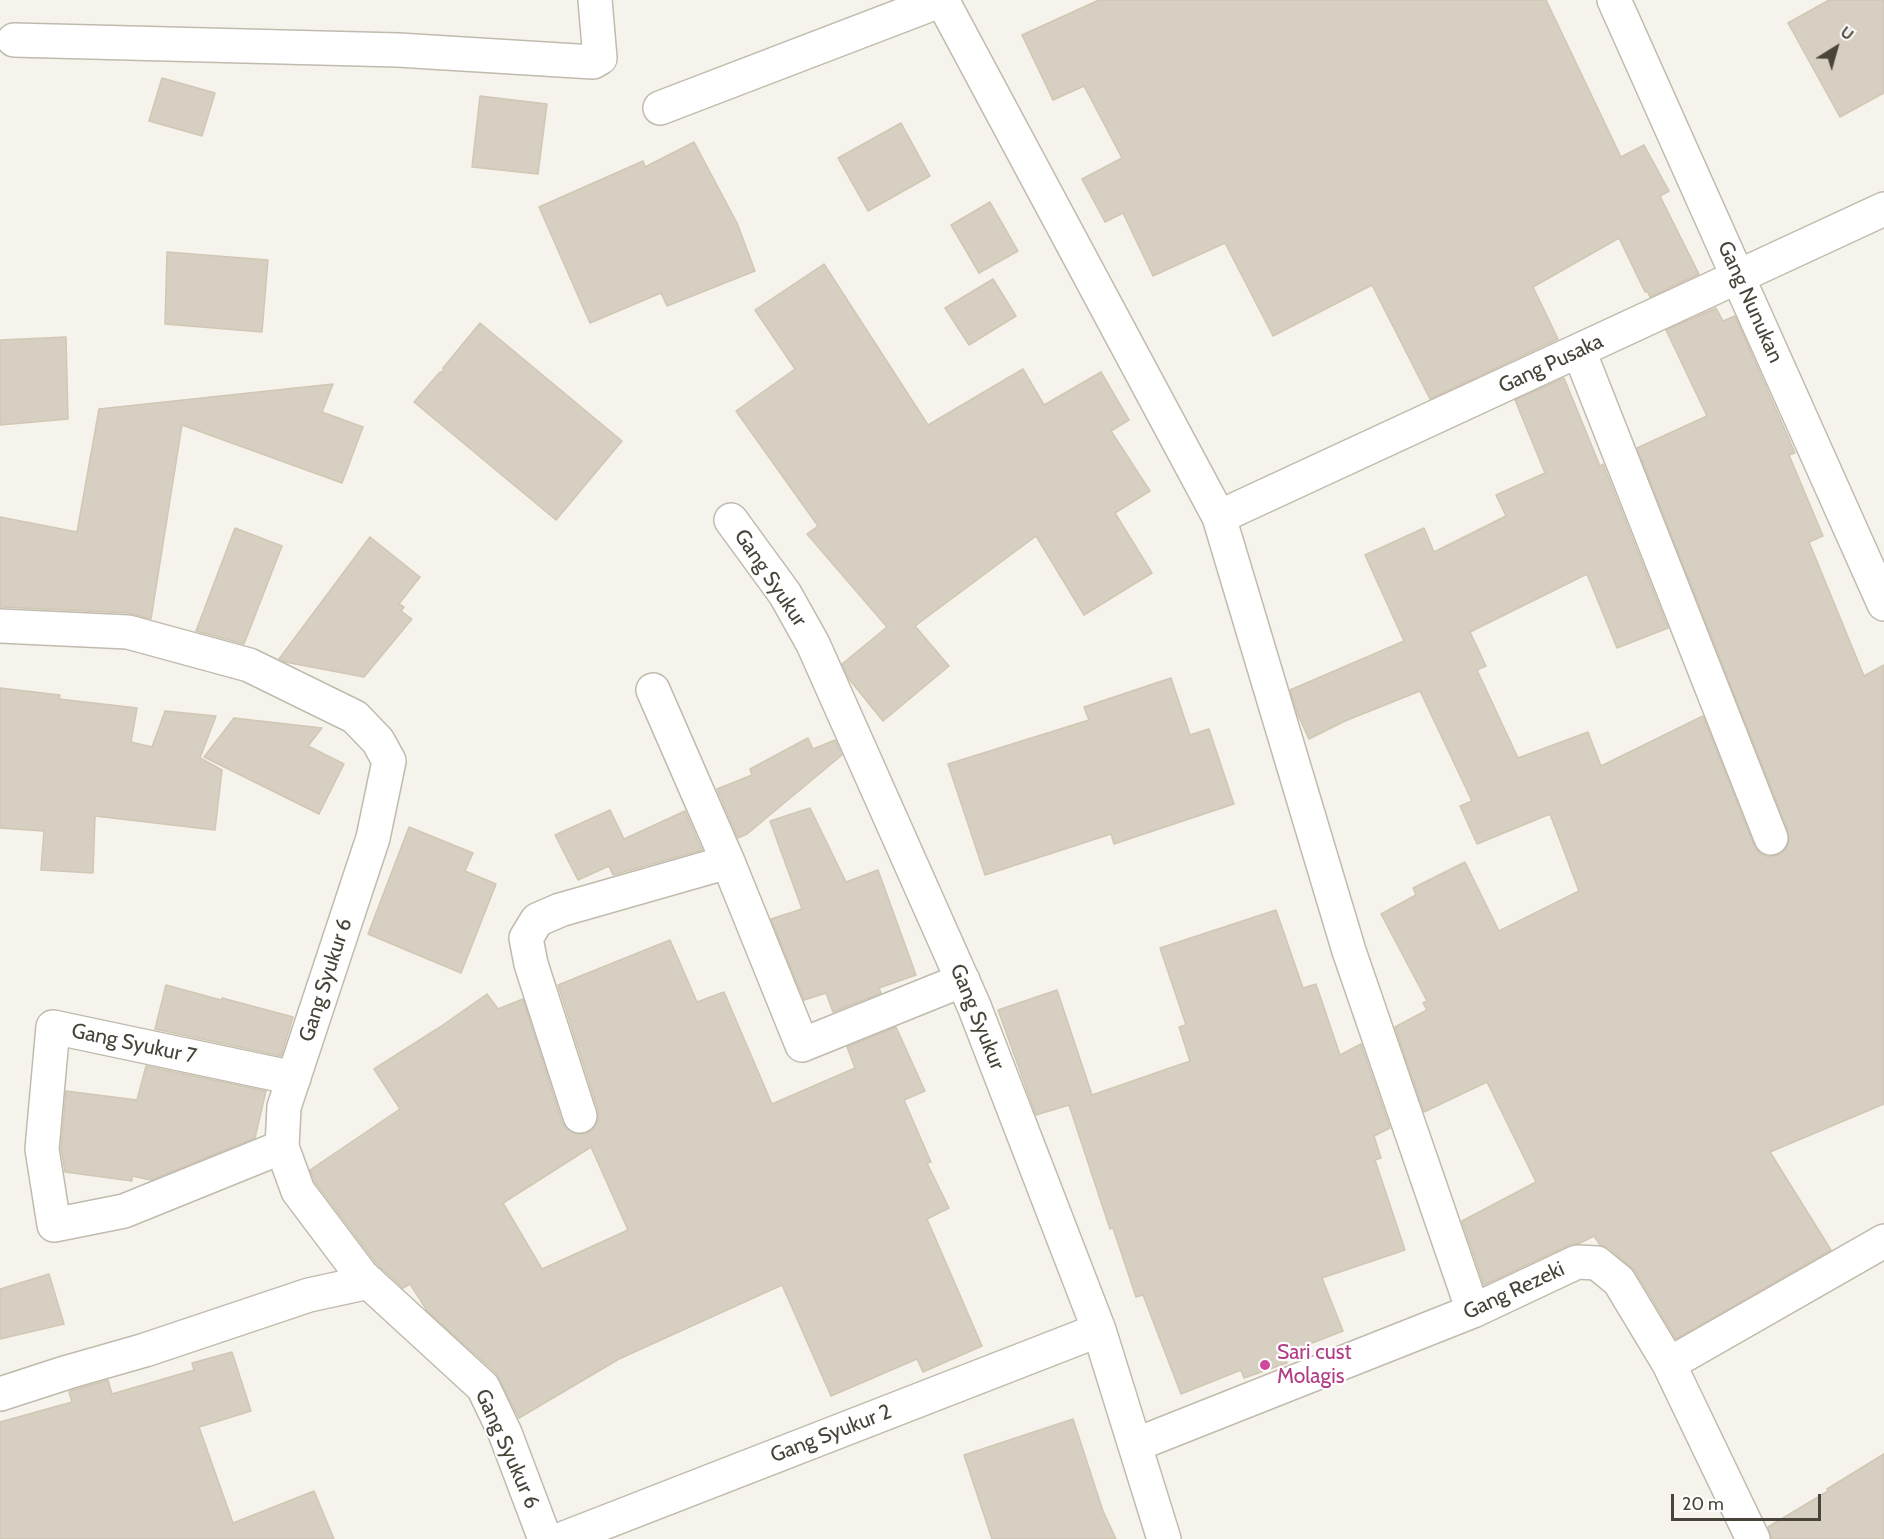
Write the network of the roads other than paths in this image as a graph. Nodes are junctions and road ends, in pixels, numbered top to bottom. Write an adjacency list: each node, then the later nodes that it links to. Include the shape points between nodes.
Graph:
1 (595, 0): 4 (street, via 600,58 593,62 398,50)
2 (942, 0): 5 (street); 9 (street)
3 (1614, 0): 7 (street, Gang Nunukan)
4 (14, 40)
5 (660, 108)
6 (1884, 209): 7 (street, Gang Pusaka)
7 (1739, 277): 8 (street, Gang Pusaka); 11 (street, Gang Nunukan)
8 (1579, 351): 9 (street, Gang Pusaka); 14 (street)
9 (1219, 518): 22 (street, via 1348,951)
10 (731, 520): 16 (street, Gang Syukur, via 785,594 813,644)
11 (1884, 604)
12 (0, 626): 17 (street, Gang Syukur 6, via 128,632 249,665 356,717 378,741 388,761 374,838)
13 (653, 690): 15 (street)
14 (1771, 838)
15 (728, 862): 16 (street, via 802,1045); 18 (street, via 560,910 537,920 531,928 526,938 531,964)
16 (963, 980): 23 (street, Gang Syukur)
17 (294, 1078): 19 (street, Gang Syukur 6, via 284,1107); 19 (street, Gang Syukur 7, via 53,1027 42,1149 54,1225 124,1211)
18 (580, 1116)
19 (282, 1147): 21 (street, Gang Syukur 6, via 298,1191)
20 (1884, 1241): 24 (street)
21 (369, 1282): 25 (street, via 309,1295); 27 (street, Gang Syukur 6, via 483,1387)
22 (1473, 1311): 24 (street, Gang Rezeki, via 1577,1262 1597,1263 1619,1281); 26 (street, Gang Rezeki)
23 (1099, 1330): 26 (street, Gang Syukur); 28 (street, Gang Syukur 2)
24 (1669, 1364): 30 (street, Gang Rezeki)
25 (0, 1394)
26 (1135, 1445): 29 (street, Gang Syukur)
27 (545, 1539)
28 (562, 1539)
29 (1164, 1539)
30 (1753, 1539)

